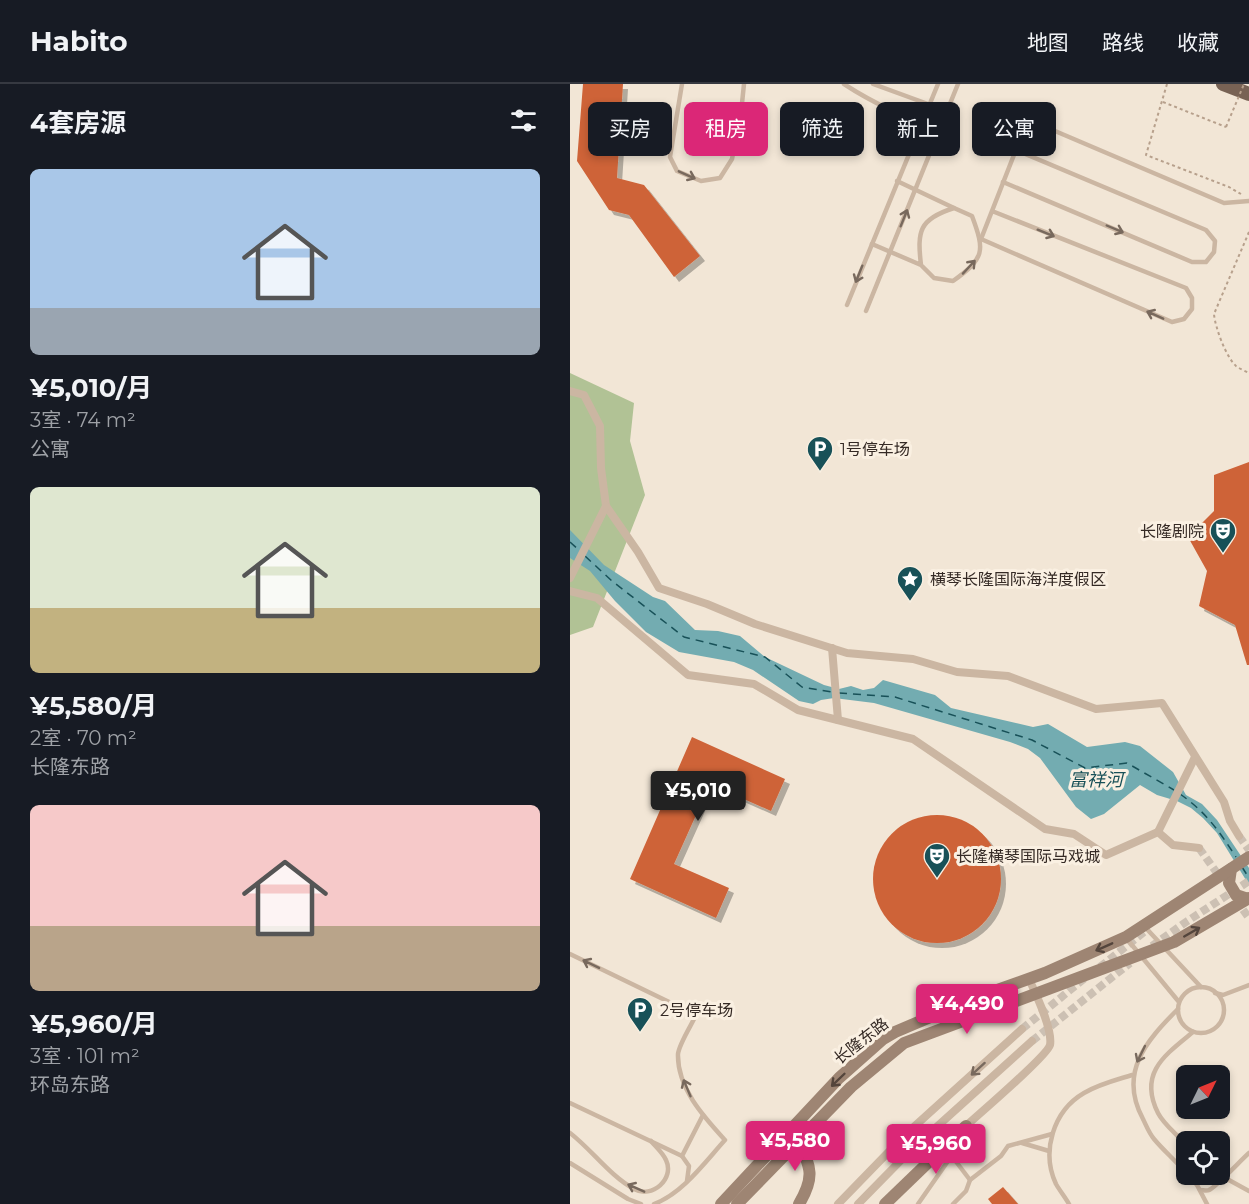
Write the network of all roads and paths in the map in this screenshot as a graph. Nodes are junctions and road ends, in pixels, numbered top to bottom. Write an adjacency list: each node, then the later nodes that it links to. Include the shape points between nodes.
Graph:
1 (682, 84): 2 (lane, one-way to 2, via 670,157 677,171 701,181 720,178 732,159)
2 (744, 84)
3 (844, 84): 15 (lane)
4 (873, 84): 11 (lane)
5 (938, 84): 12 (lane)
6 (958, 84): 13 (lane)
7 (1167, 84): 14 (path)
8 (1223, 84): 10 (main road)
9 (1244, 84): 14 (path, bridge, via 1226,127)
10 (1249, 94)
11 (924, 102)
12 (931, 102)
13 (951, 102)
14 (1163, 102): 24 (path, via 1146,155)
15 (876, 104)
16 (1056, 132): 25 (lane, via 1224,204)
17 (908, 156): 21 (lane)
18 (929, 156): 23 (lane)
19 (1014, 156): 22 (lane)
20 (1030, 156): 22 (lane, one-way to 20, via 1192,262 1206,262 1214,252 1215,241 1206,230)
21 (897, 182): 23 (lane); 30 (lane)
22 (1003, 182): 27 (lane)
23 (915, 190): 26 (lane); 31 (lane, one-way to 23)
24 (1241, 194)
25 (1249, 201)
26 (954, 208): 29 (lane, via 972,216); 32 (lane, via 936,214 923,226 919,244)
27 (992, 212): 29 (lane); 29 (lane, one-way to 29, via 1186,288 1192,298 1192,309 1184,319 1172,322)
28 (1249, 232): 35 (path, via 1214,314 1228,355 1236,366)
29 (981, 239): 32 (lane, one-way to 29, via 934,278 953,280 970,269 982,251)
30 (872, 244): 31 (lane); 33 (lane, one-way to 33)
31 (890, 252): 32 (lane); 34 (lane)
32 (921, 265)
33 (847, 305)
34 (866, 311)
35 (1249, 373)
36 (570, 391): 37 (street, via 584,395 600,426)
37 (606, 506): 38 (street); 40 (street, via 659,588)
38 (570, 578)
39 (570, 591): 41 (street, via 597,598 688,675 754,684 798,710)
40 (832, 648): 41 (street); 42 (street, via 913,659 957,672 1008,676 1096,709 1162,703)
41 (838, 720): 43 (street, via 913,739 1045,829 1074,834 1106,855)
42 (1195, 757): 43 (street); 44 (street, via 1224,802)
43 (1158, 832): 45 (street, via 1173,845)
44 (1239, 836)
45 (1199, 848)
46 (1249, 857): 47 (main road, 长隆东路)
47 (1230, 869): 48 (main road, via 1229,883 1236,895); 49 (main road, 长隆东路)
48 (1248, 899): 51 (main road, 长隆东路, one-way to 48)
49 (1144, 926): 50 (main road, 长隆东路); 51 (lane)
50 (1126, 937): 53 (lane); 54 (main road, 长隆东路, one-way to 54)
51 (1164, 947): 53 (main road, 长隆东路); 56 (lane)
52 (570, 954): 66 (lane, one-way to 52, via 688,1092 678,1052 696,1015)
53 (1139, 955): 58 (main road, 长隆东路); 59 (lane)
54 (1029, 979): 58 (street); 90 (main road, 长隆东路, one-way to 90, via 883,1039 839,1078)
55 (1249, 985): 57 (lane, via 1223,995)
56 (1201, 987): 57 (lane); 59 (lane, via 1188,991)
57 (1215, 993): 62 (lane, via 1223,1006 1220,1022 1209,1031)
58 (1036, 994): 67 (street, via 1050,1039 1047,1052); 72 (main road, 长隆东路, via 904,1043 851,1088)
59 (1179, 1002): 60 (lane)
60 (1178, 1009): 62 (lane, via 1182,1023); 64 (lane, one-way to 64, via 1142,1050)
61 (1022, 1029): 93 (street, one-way to 93, via 906,1134)
62 (1193, 1032): 70 (lane, via 1167,1053 1154,1070 1151,1092 1159,1115)
63 (1032, 1041): 94 (street, via 911,1150)
64 (1132, 1075): 69 (lane, via 1083,1094 1066,1108); 78 (lane, via 1135,1104 1153,1137)
65 (570, 1103): 71 (lane)
66 (703, 1115): 77 (lane); 82 (lane, via 725,1140)
67 (966, 1126): 76 (lane); 95 (main road)
68 (570, 1133): 71 (lane, one-way to 68, via 666,1159 667,1176 661,1186 643,1192 622,1180)
69 (1052, 1134): 73 (lane); 74 (lane)
70 (1176, 1134)
71 (651, 1141): 77 (lane)
72 (799, 1141): 91 (main road, 长隆东路); 92 (main road, via 810,1170 807,1191)
73 (1019, 1142): 74 (lane); 81 (lane, via 1008,1146)
74 (1049, 1151): 98 (lane, via 1056,1182)
75 (1249, 1153): 80 (lane)
76 (951, 1155): 81 (lane); 96 (lane)
77 (682, 1156): 82 (lane, via 688,1166)
78 (1176, 1162)
79 (570, 1163): 88 (lane)
80 (1230, 1168)
81 (970, 1180): 97 (lane, via 966,1191)
82 (687, 1181): 89 (lane, via 667,1199)
83 (1230, 1181): 87 (lane)
84 (1196, 1185): 86 (lane)
85 (1217, 1185): 86 (lane)
86 (1200, 1190): 99 (lane)
87 (1249, 1191)
88 (641, 1204)
89 (654, 1204)
90 (721, 1204)
91 (737, 1204)
92 (799, 1204)
93 (838, 1204)
94 (858, 1204)
95 (885, 1204)
96 (918, 1204)
97 (953, 1204)
98 (1069, 1204)
99 (1207, 1204)

